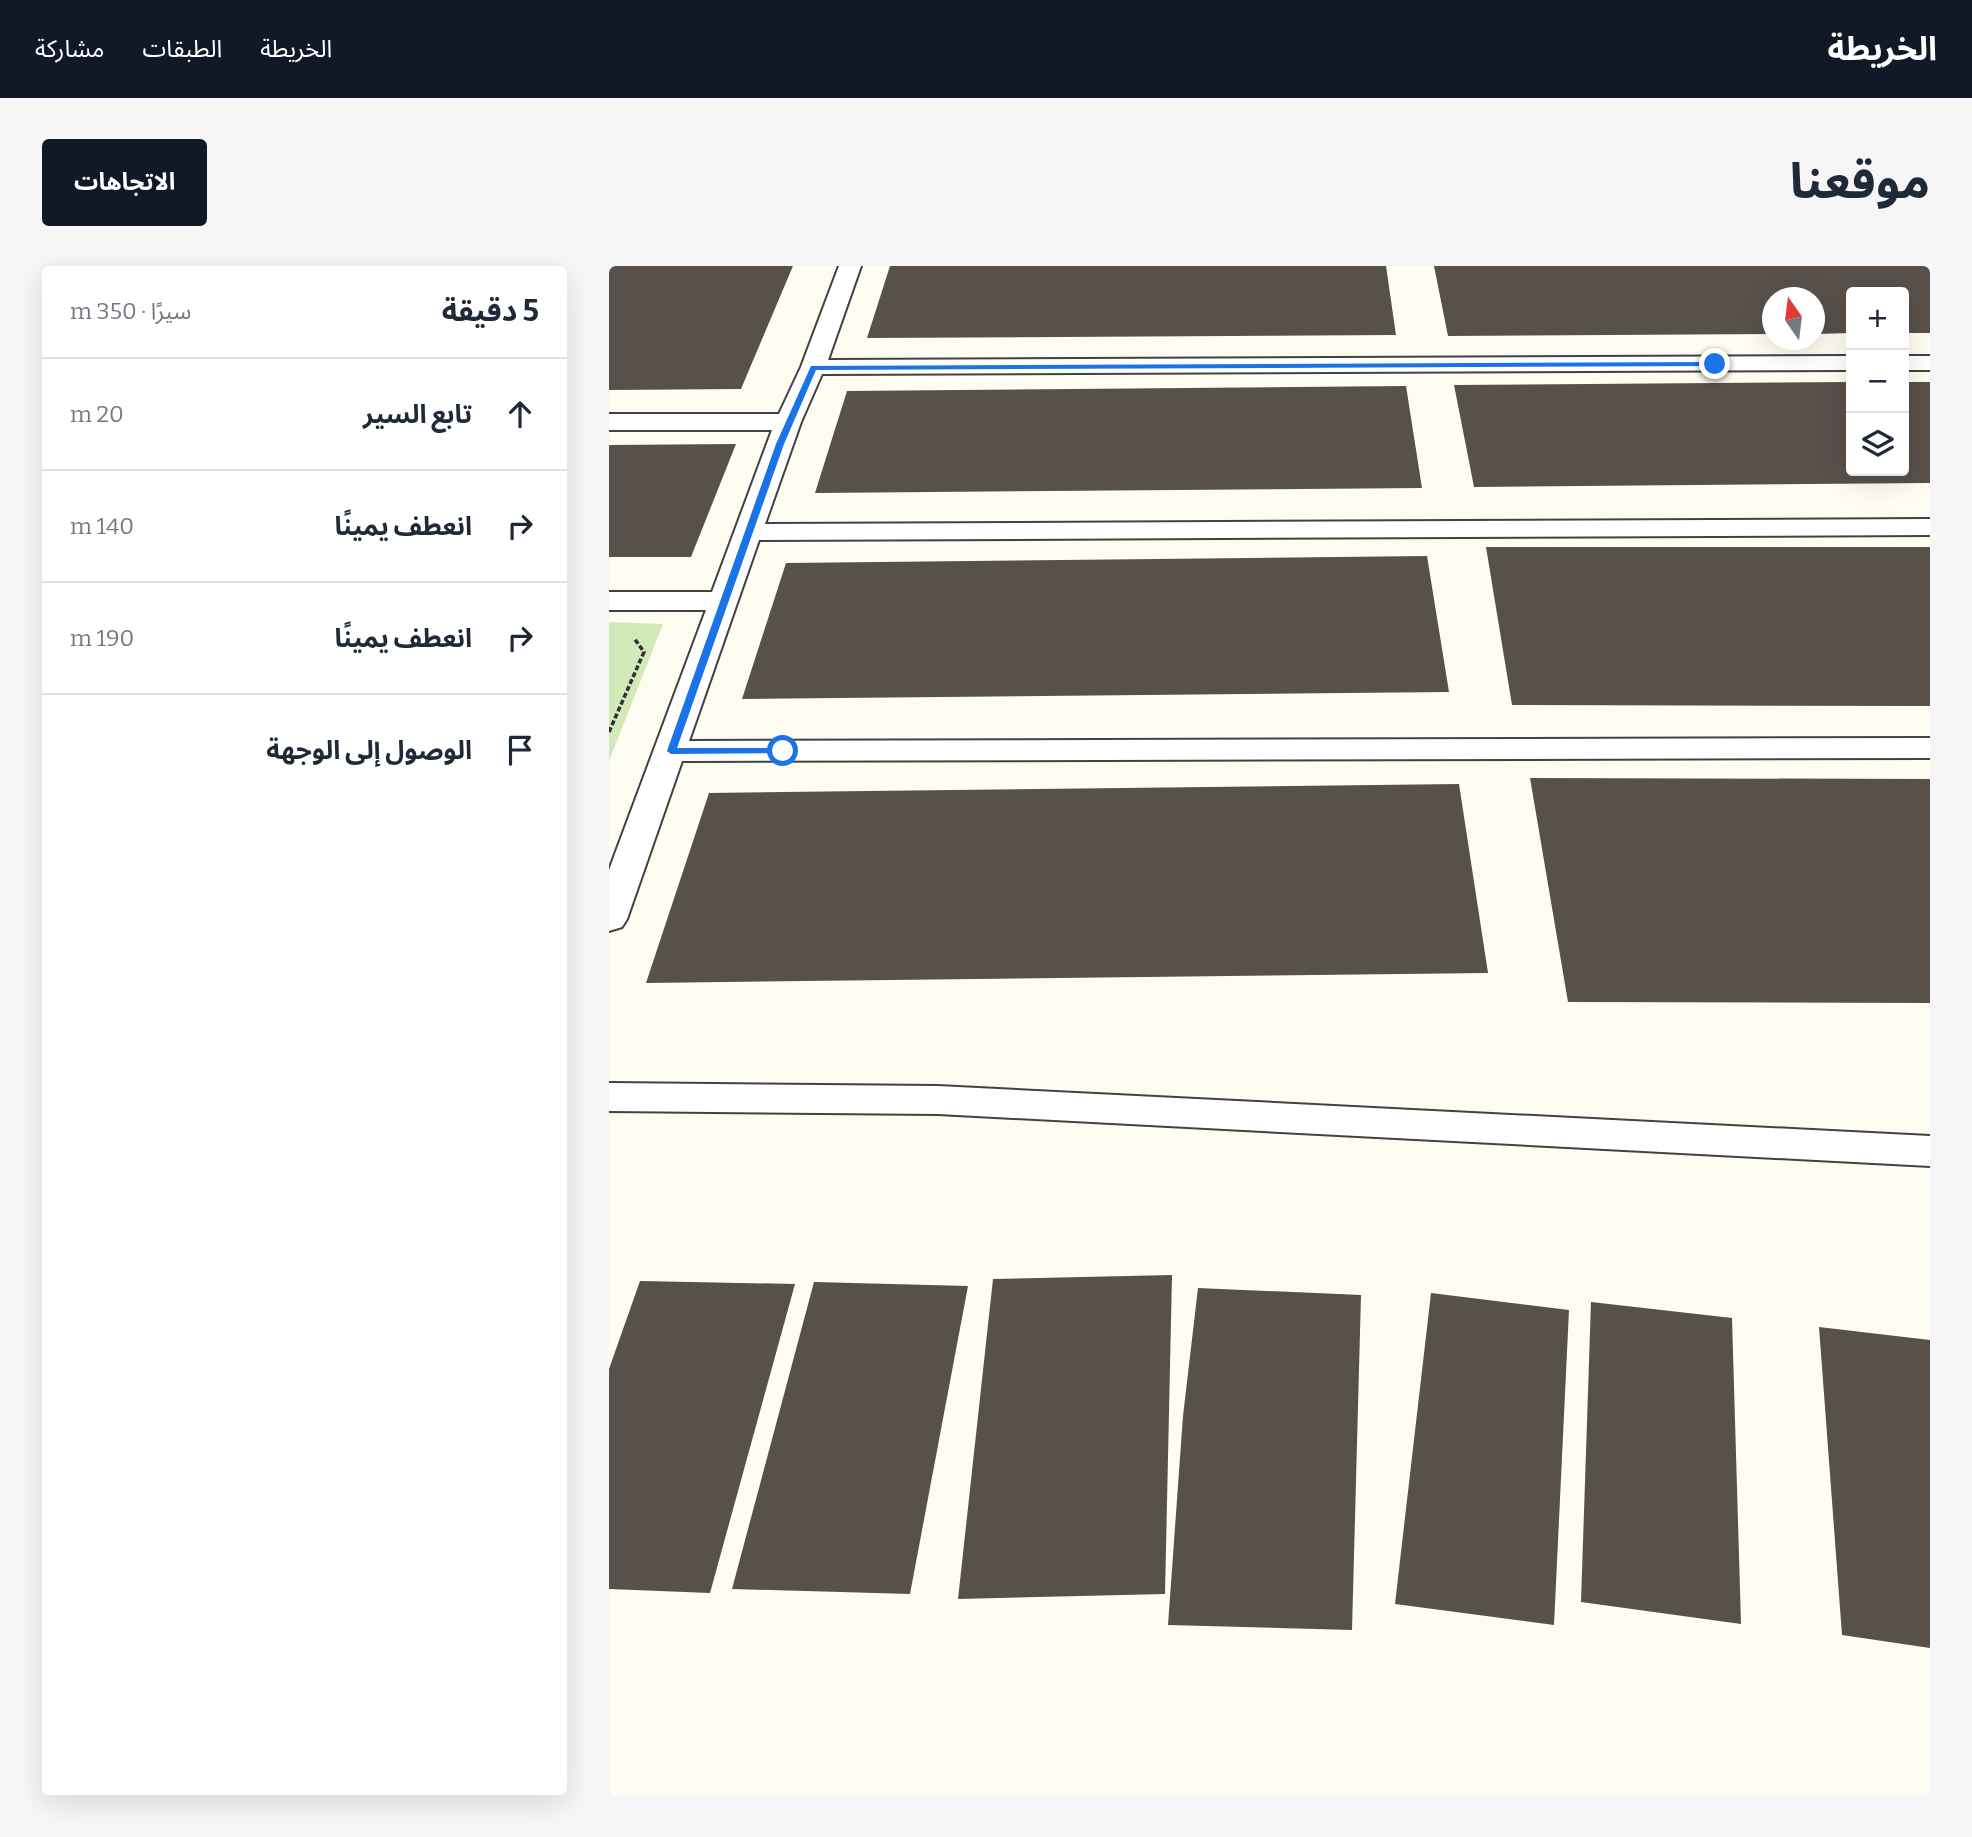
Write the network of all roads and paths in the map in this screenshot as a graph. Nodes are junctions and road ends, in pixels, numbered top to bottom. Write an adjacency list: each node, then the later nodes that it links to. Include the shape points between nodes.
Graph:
1 (850, 266): 5 (street)
2 (1846, 363): 5 (street)
3 (1909, 363): 4 (street)
4 (1930, 363)
5 (813, 368): 7 (street)
6 (609, 422): 7 (street)
7 (788, 422): 9 (street)
8 (1930, 527): 9 (street)
9 (748, 532): 11 (street)
10 (609, 601): 11 (street)
11 (724, 601): 15 (street)
12 (631, 635): 13 (path, via 644,652)
13 (609, 732)
14 (1930, 748): 15 (street)
15 (671, 751): 16 (street)
16 (609, 919)
17 (609, 1097): 18 (street, via 939,1100)
18 (1930, 1151)

